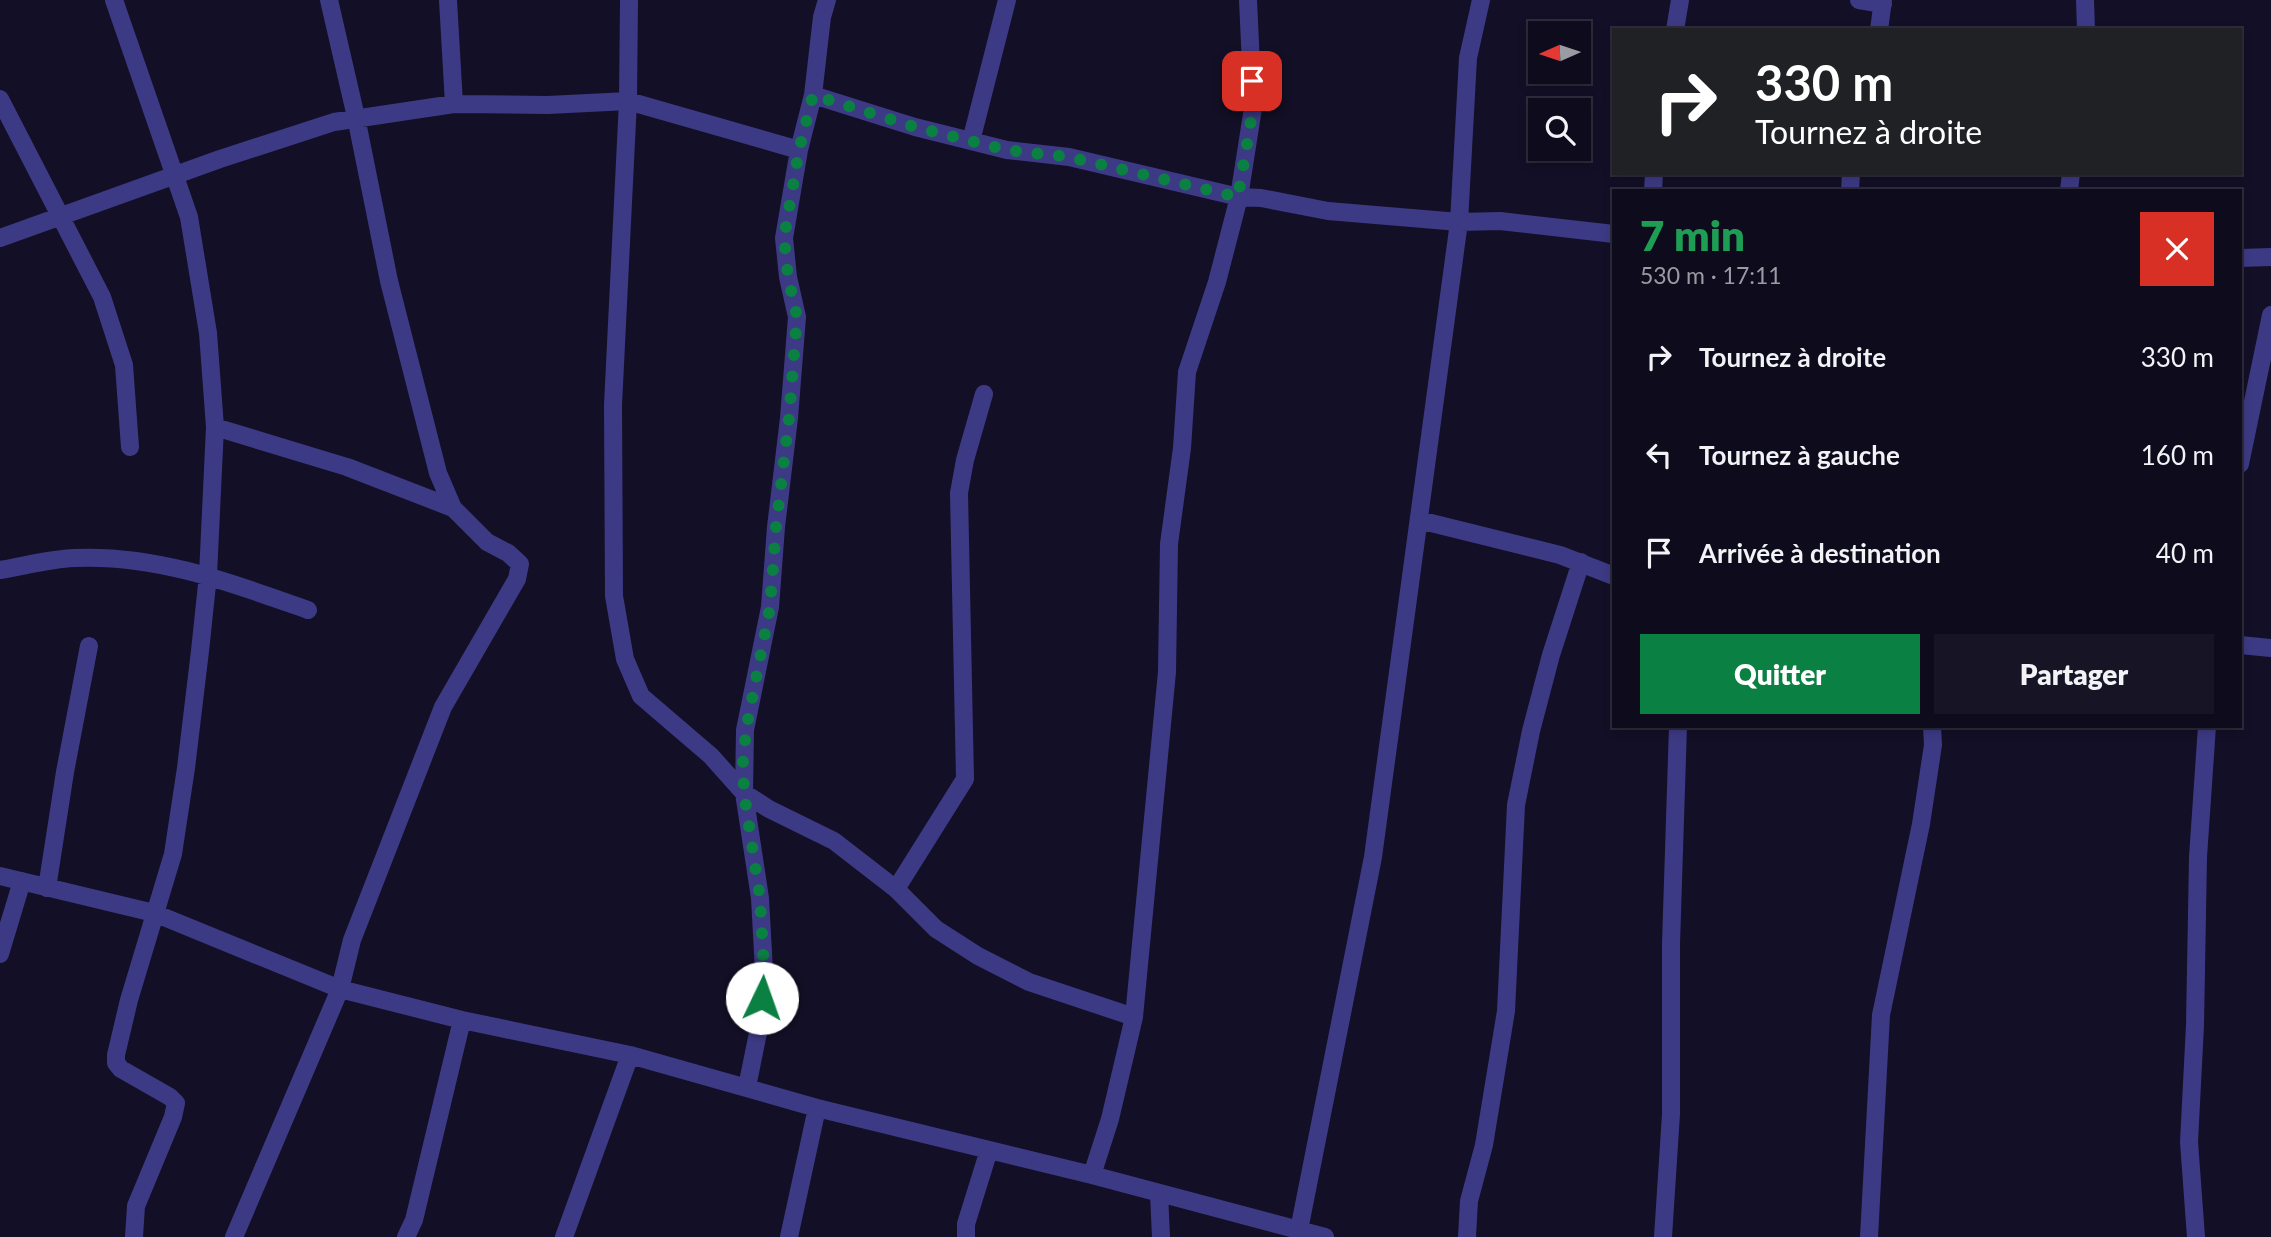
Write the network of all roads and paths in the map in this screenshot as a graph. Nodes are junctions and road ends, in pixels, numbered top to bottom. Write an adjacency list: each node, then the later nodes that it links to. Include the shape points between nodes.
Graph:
1 (114, 0): 23 (street)
2 (329, 0): 20 (street)
3 (448, 0): 19 (street)
4 (629, 0): 18 (street)
5 (827, 0): 16 (street)
6 (1007, 0): 21 (street)
7 (1248, 0): 24 (street, via 1253,108)
8 (1480, 0): 26 (street, via 1468,58)
9 (1680, 0): 13 (street)
10 (1859, 0): 12 (street)
11 (2085, 0): 15 (street)
12 (1883, 2): 14 (street)
13 (1675, 28)
14 (1879, 28)
15 (2086, 28)
16 (813, 95): 21 (street); 22 (street)
17 (0, 99): 25 (street)
18 (628, 101): 19 (street); 22 (street); 49 (street, via 614,405 614,596 625,659 641,696 711,756)
19 (454, 104): 20 (street)
20 (356, 117): 23 (street); 36 (street, via 392,294 438,472)
21 (971, 141): 24 (street, via 1069,157)
22 (799, 150): 49 (street, via 784,238 797,317 789,418 770,607 746,730)
23 (175, 175): 25 (street); 33 (street, via 189,217 208,333)
24 (1238, 197): 26 (street, via 1328,211); 57 (street, via 1217,282 1187,372 1169,544 1167,671)
25 (62, 217): 28 (street); 34 (street, via 102,297 124,365)
26 (1458, 222): 27 (street, via 1500,221); 37 (street)
27 (1612, 234)
28 (0, 238)
29 (2271, 257): 30 (street)
30 (2242, 258)
31 (2271, 315): 35 (street)
32 (984, 394): 53 (street, via 960,493 965,779)
33 (215, 427): 36 (street, via 347,467); 40 (street)
34 (130, 447)
35 (2242, 454)
36 (453, 508): 56 (street, via 488,542 520,564 517,579 443,707 352,940)
37 (1419, 520): 38 (street); 65 (street, via 1373,858)
38 (1581, 562): 41 (street); 74 (street, via 1551,655 1516,806 1506,1011 1484,1145 1469,1201)
39 (0, 570): 40 (street, via 73,558 131,559)
40 (208, 575): 42 (street); 54 (street, via 173,854)
41 (1612, 575)
42 (308, 610)
43 (2242, 645): 45 (street)
44 (89, 646): 52 (street)
45 (2271, 648)
46 (1678, 728): 75 (street, via 1671,1114)
47 (1932, 728): 76 (street, via 1921,824 1881,1015)
48 (2207, 728): 77 (street, via 2189,1142)
49 (744, 793): 53 (street, via 834,841); 60 (street, via 760,898 764,971 760,1023)
50 (0, 876): 51 (street)
51 (22, 881): 52 (street); 55 (street)
52 (47, 888): 54 (street)
53 (896, 889): 57 (street, via 936,929 978,956 1029,982)
54 (154, 913): 56 (street); 66 (street, via 116,1063 176,1103 136,1206)
55 (0, 954)
56 (340, 989): 58 (street); 67 (street)
57 (1134, 1017): 63 (street)
58 (462, 1020): 59 (street); 68 (street)
59 (630, 1055): 60 (street); 69 (street)
60 (747, 1087): 61 (street)
61 (817, 1108): 62 (street); 70 (street)
62 (989, 1150): 63 (street); 71 (street)
63 (1092, 1175): 64 (street)
64 (1159, 1193): 65 (street); 72 (street)
65 (1299, 1230): 73 (street)
66 (134, 1237)
67 (234, 1237)
68 (406, 1237)
69 (564, 1237)
70 (789, 1237)
71 (966, 1237)
72 (1161, 1237)
73 (1325, 1237)
74 (1467, 1237)
75 (1663, 1237)
76 (1869, 1237)
77 (2196, 1237)

